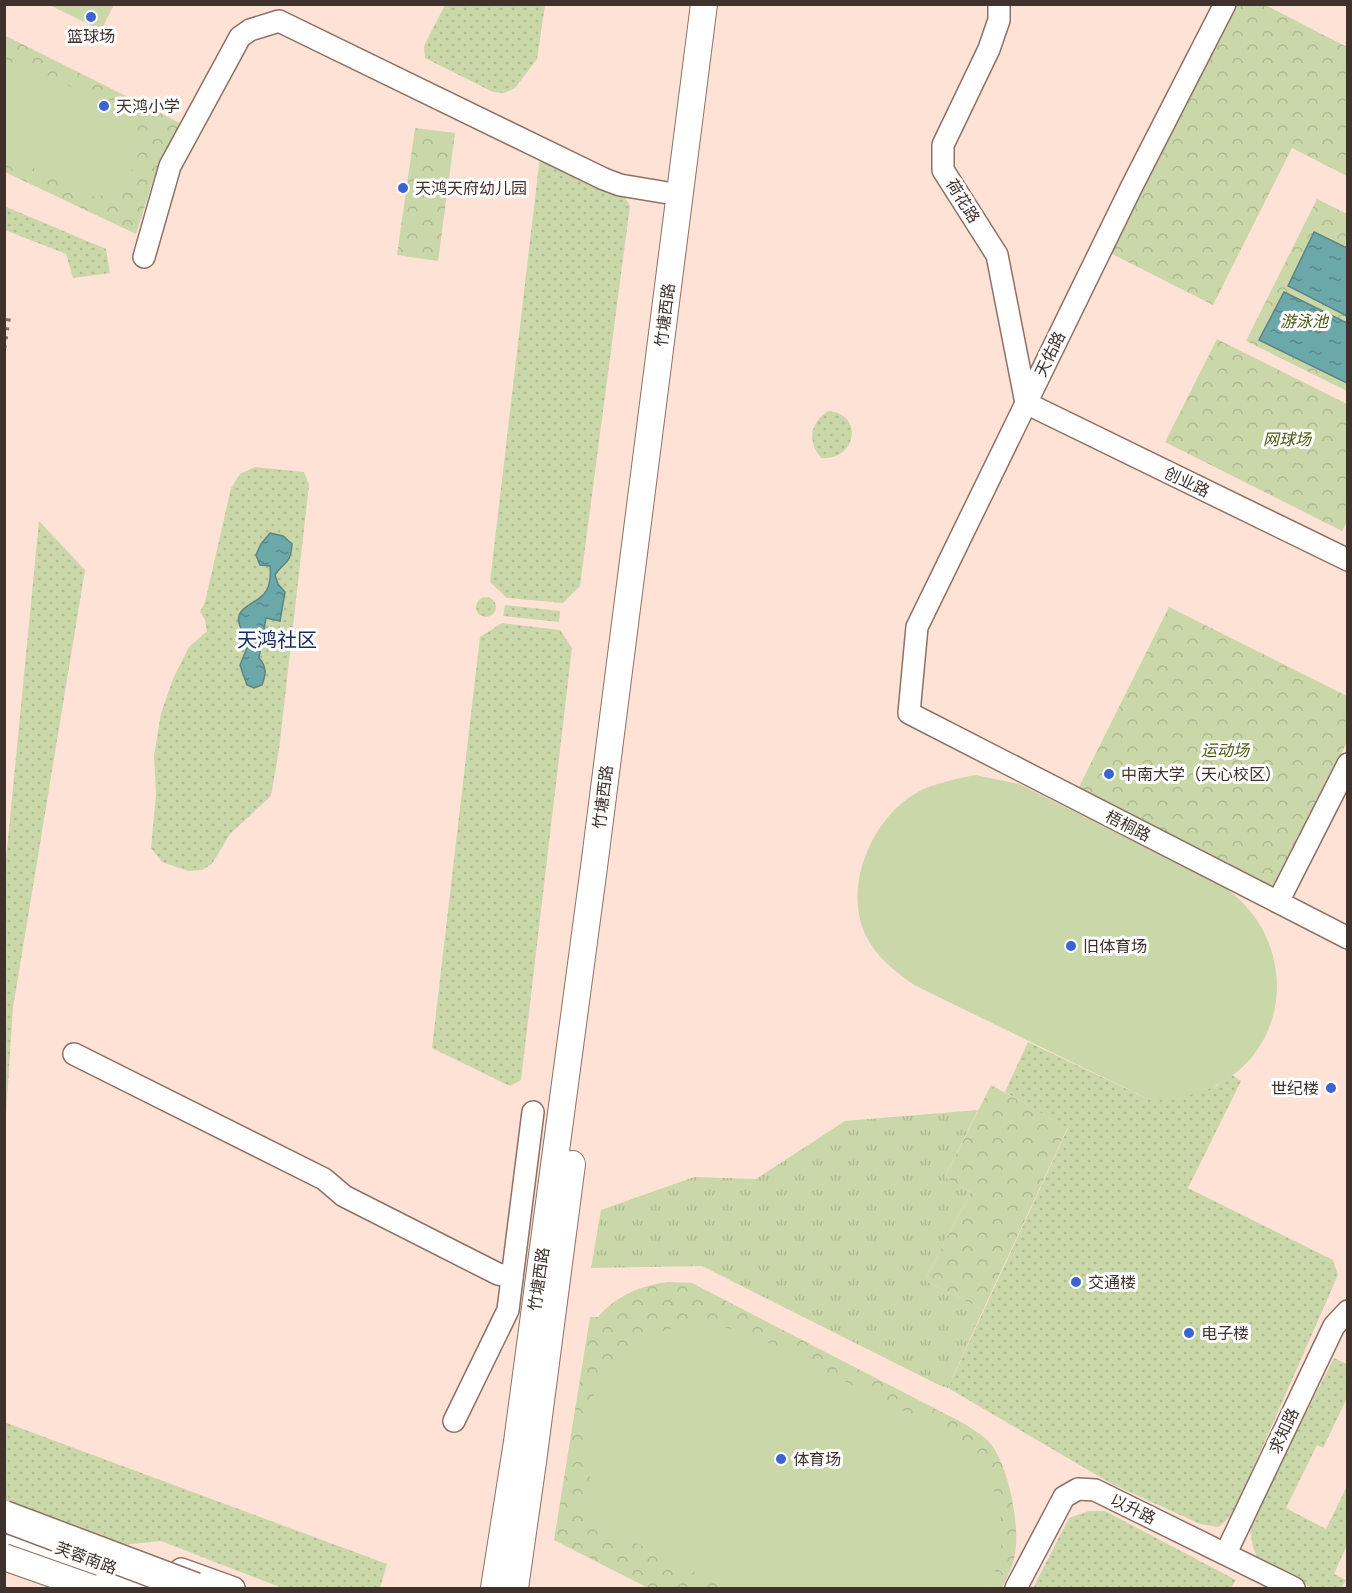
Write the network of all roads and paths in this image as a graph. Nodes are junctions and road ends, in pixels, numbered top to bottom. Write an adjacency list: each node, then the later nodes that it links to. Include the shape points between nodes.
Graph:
1 (704, 4): 6 (main road, 竹塘西路)
2 (720, 4): 34 (main road, 竹塘西路)
3 (999, 4): 8 (street, 荷花路, via 999,21 989,50 943,145 943,170 997,255)
4 (1226, 4): 8 (street, 天佑路)
5 (283, 13): 6 (street, via 612,182); 7 (street, via 240,37 170,166)
6 (680, 195): 33 (main road, 竹塘西路, via 517,1442)
7 (144, 256)
8 (1026, 403): 9 (street, 创业路); 10 (street, 天佑路, via 917,627)
9 (1347, 560)
10 (909, 713): 12 (street, 梧桐路)
11 (1347, 764): 12 (street)
12 (1278, 902): 13 (street, 梧桐路)
13 (1347, 938)
14 (74, 1053): 16 (street, via 324,1179 344,1196 498,1274)
15 (533, 1112): 16 (street)
16 (512, 1277): 18 (street, via 508,1311)
17 (1347, 1311): 23 (street, 求知路, via 1334,1326)
18 (454, 1421)
19 (4, 1516): 31 (highway, bridge)
20 (4, 1530): 30 (main road, 芙蓉南路)
21 (4, 1538): 26 (street)
22 (4, 1548): 25 (street)
23 (1226, 1553): 35 (street, 以升路, via 1095,1490 1078,1489 1064,1497); 36 (street, 以升路)
24 (4, 1557): 26 (main road, 芙蓉南路, bridge)
25 (59, 1568): 27 (street); 28 (street)
26 (89, 1578): 29 (street); 32 (street, via 107,1568 153,1561)
27 (75, 1588)
28 (117, 1588)
29 (144, 1588)
30 (168, 1588)
31 (195, 1588)
32 (234, 1588)
33 (494, 1588)
34 (515, 1588)
35 (1016, 1588)
36 (1294, 1588)

